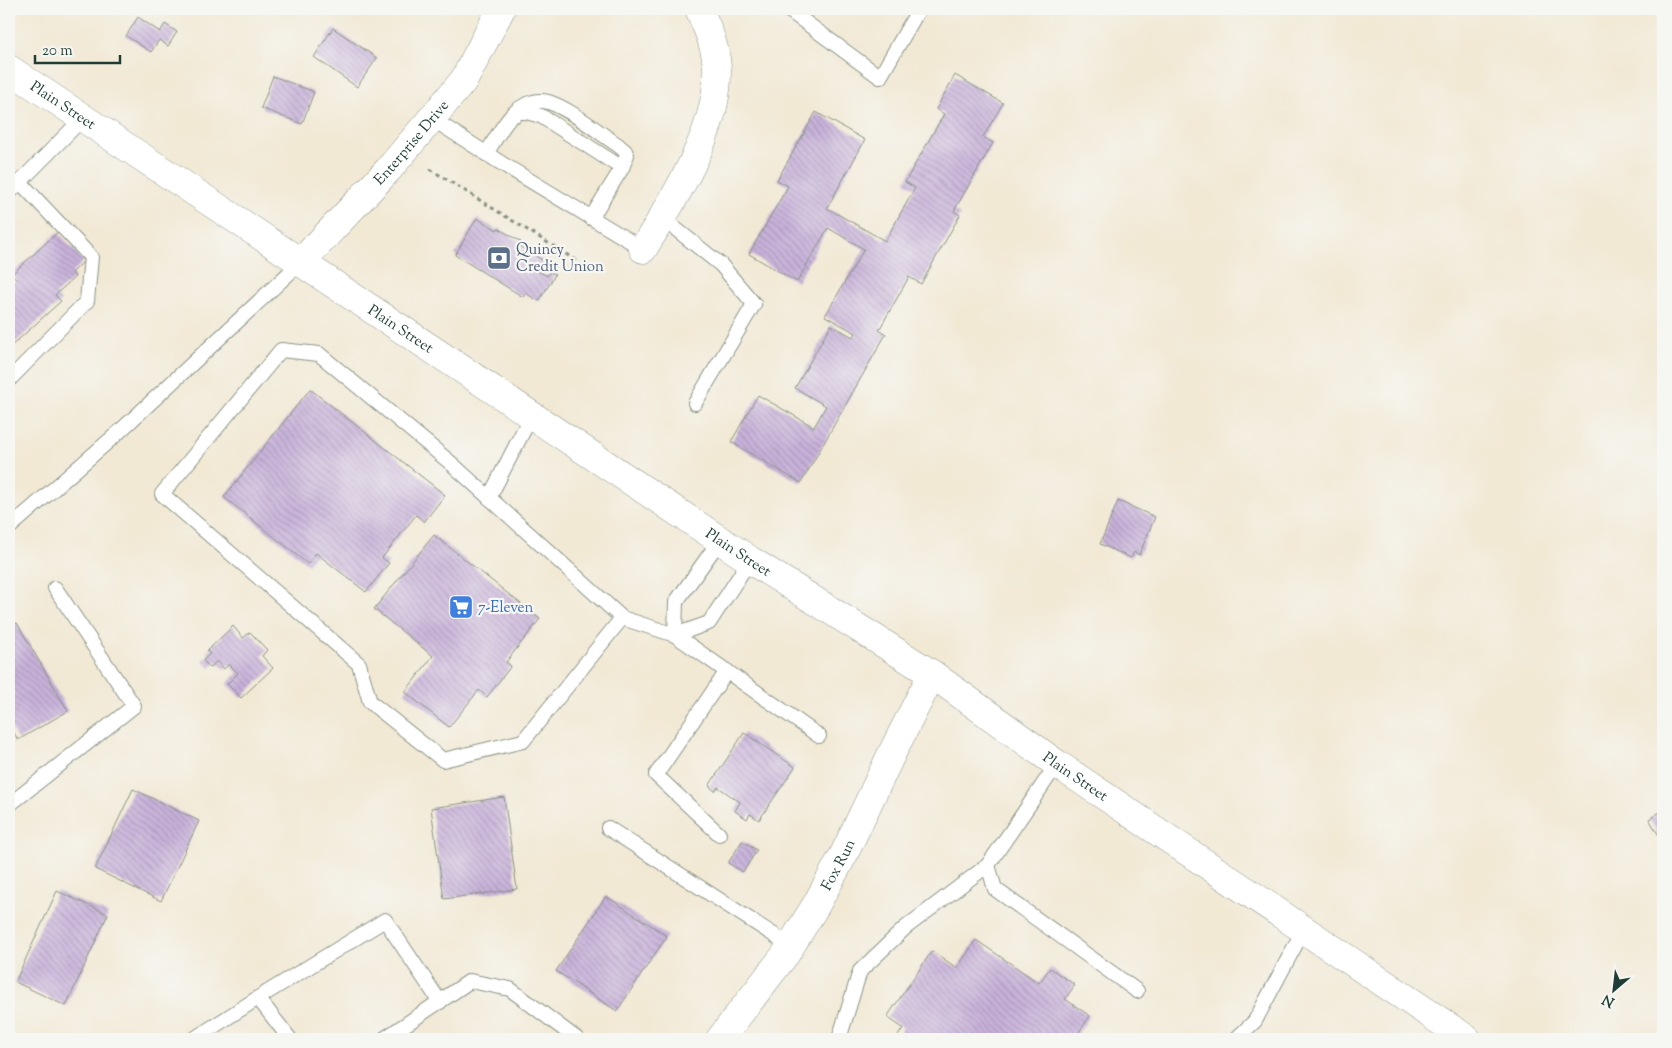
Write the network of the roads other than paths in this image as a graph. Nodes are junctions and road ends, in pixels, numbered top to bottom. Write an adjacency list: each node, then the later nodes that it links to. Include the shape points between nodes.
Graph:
1 (501, 9): 7 (main road, Enterprise Drive, via 464,80)
2 (699, 9): 12 (main road, via 714,49 718,74 715,100 697,152)
3 (785, 9): 4 (lane, via 880,77)
4 (919, 9)
5 (9, 68): 6 (main road, Plain Street)
6 (84, 118): 9 (lane); 14 (main road, Plain Street)
7 (431, 118): 8 (lane); 14 (main road, Enterprise Drive, via 388,170)
8 (486, 154): 11 (lane); 11 (lane, via 515,112 532,102 557,105 618,145 627,155)
9 (20, 182): 10 (lane); 15 (lane, via 91,257 87,301)
10 (9, 193)
11 (591, 218): 13 (lane)
12 (662, 218): 13 (main road); 16 (lane, via 721,265 754,304)
13 (643, 249)
14 (300, 263): 17 (main road, Plain Street); 19 (lane, via 119,432)
15 (9, 380)
16 (695, 403)
17 (532, 414): 18 (lane); 20 (main road, Plain Street)
18 (489, 498): 23 (lane); 23 (lane, via 320,354 281,350 162,494 359,664 370,702 442,760 523,741)
19 (10, 526)
20 (720, 540): 21 (main road, Plain Street); 24 (lane, via 676,602)
21 (750, 560): 24 (lane, via 709,622); 26 (main road, Plain Street)
22 (55, 588): 29 (lane, via 134,706)
23 (622, 618): 24 (lane)
24 (674, 635): 25 (lane)
25 (727, 671): 27 (lane); 31 (lane, via 656,776)
26 (932, 674): 28 (main road, Plain Street); 34 (main road, Fox Run, via 844,854)
27 (819, 736)
28 (1057, 764): 32 (lane); 33 (main road, Plain Street)
29 (9, 805)
30 (608, 828): 34 (lane)
31 (720, 834)
32 (988, 866): 35 (lane, via 995,889); 43 (lane, via 906,928 860,971)
33 (1304, 929): 44 (lane, via 1256,1021); 45 (main road, Plain Street)
34 (791, 946): 42 (main road, Fox Run)
35 (1137, 991)
36 (258, 998): 37 (lane, via 385,920); 38 (lane); 39 (lane)
37 (440, 1002): 40 (lane); 41 (lane, via 470,981 510,989)
38 (194, 1039)
39 (290, 1039)
40 (384, 1039)
41 (577, 1039)
42 (720, 1039)
43 (839, 1039)
44 (1236, 1039)
45 (1467, 1039)

